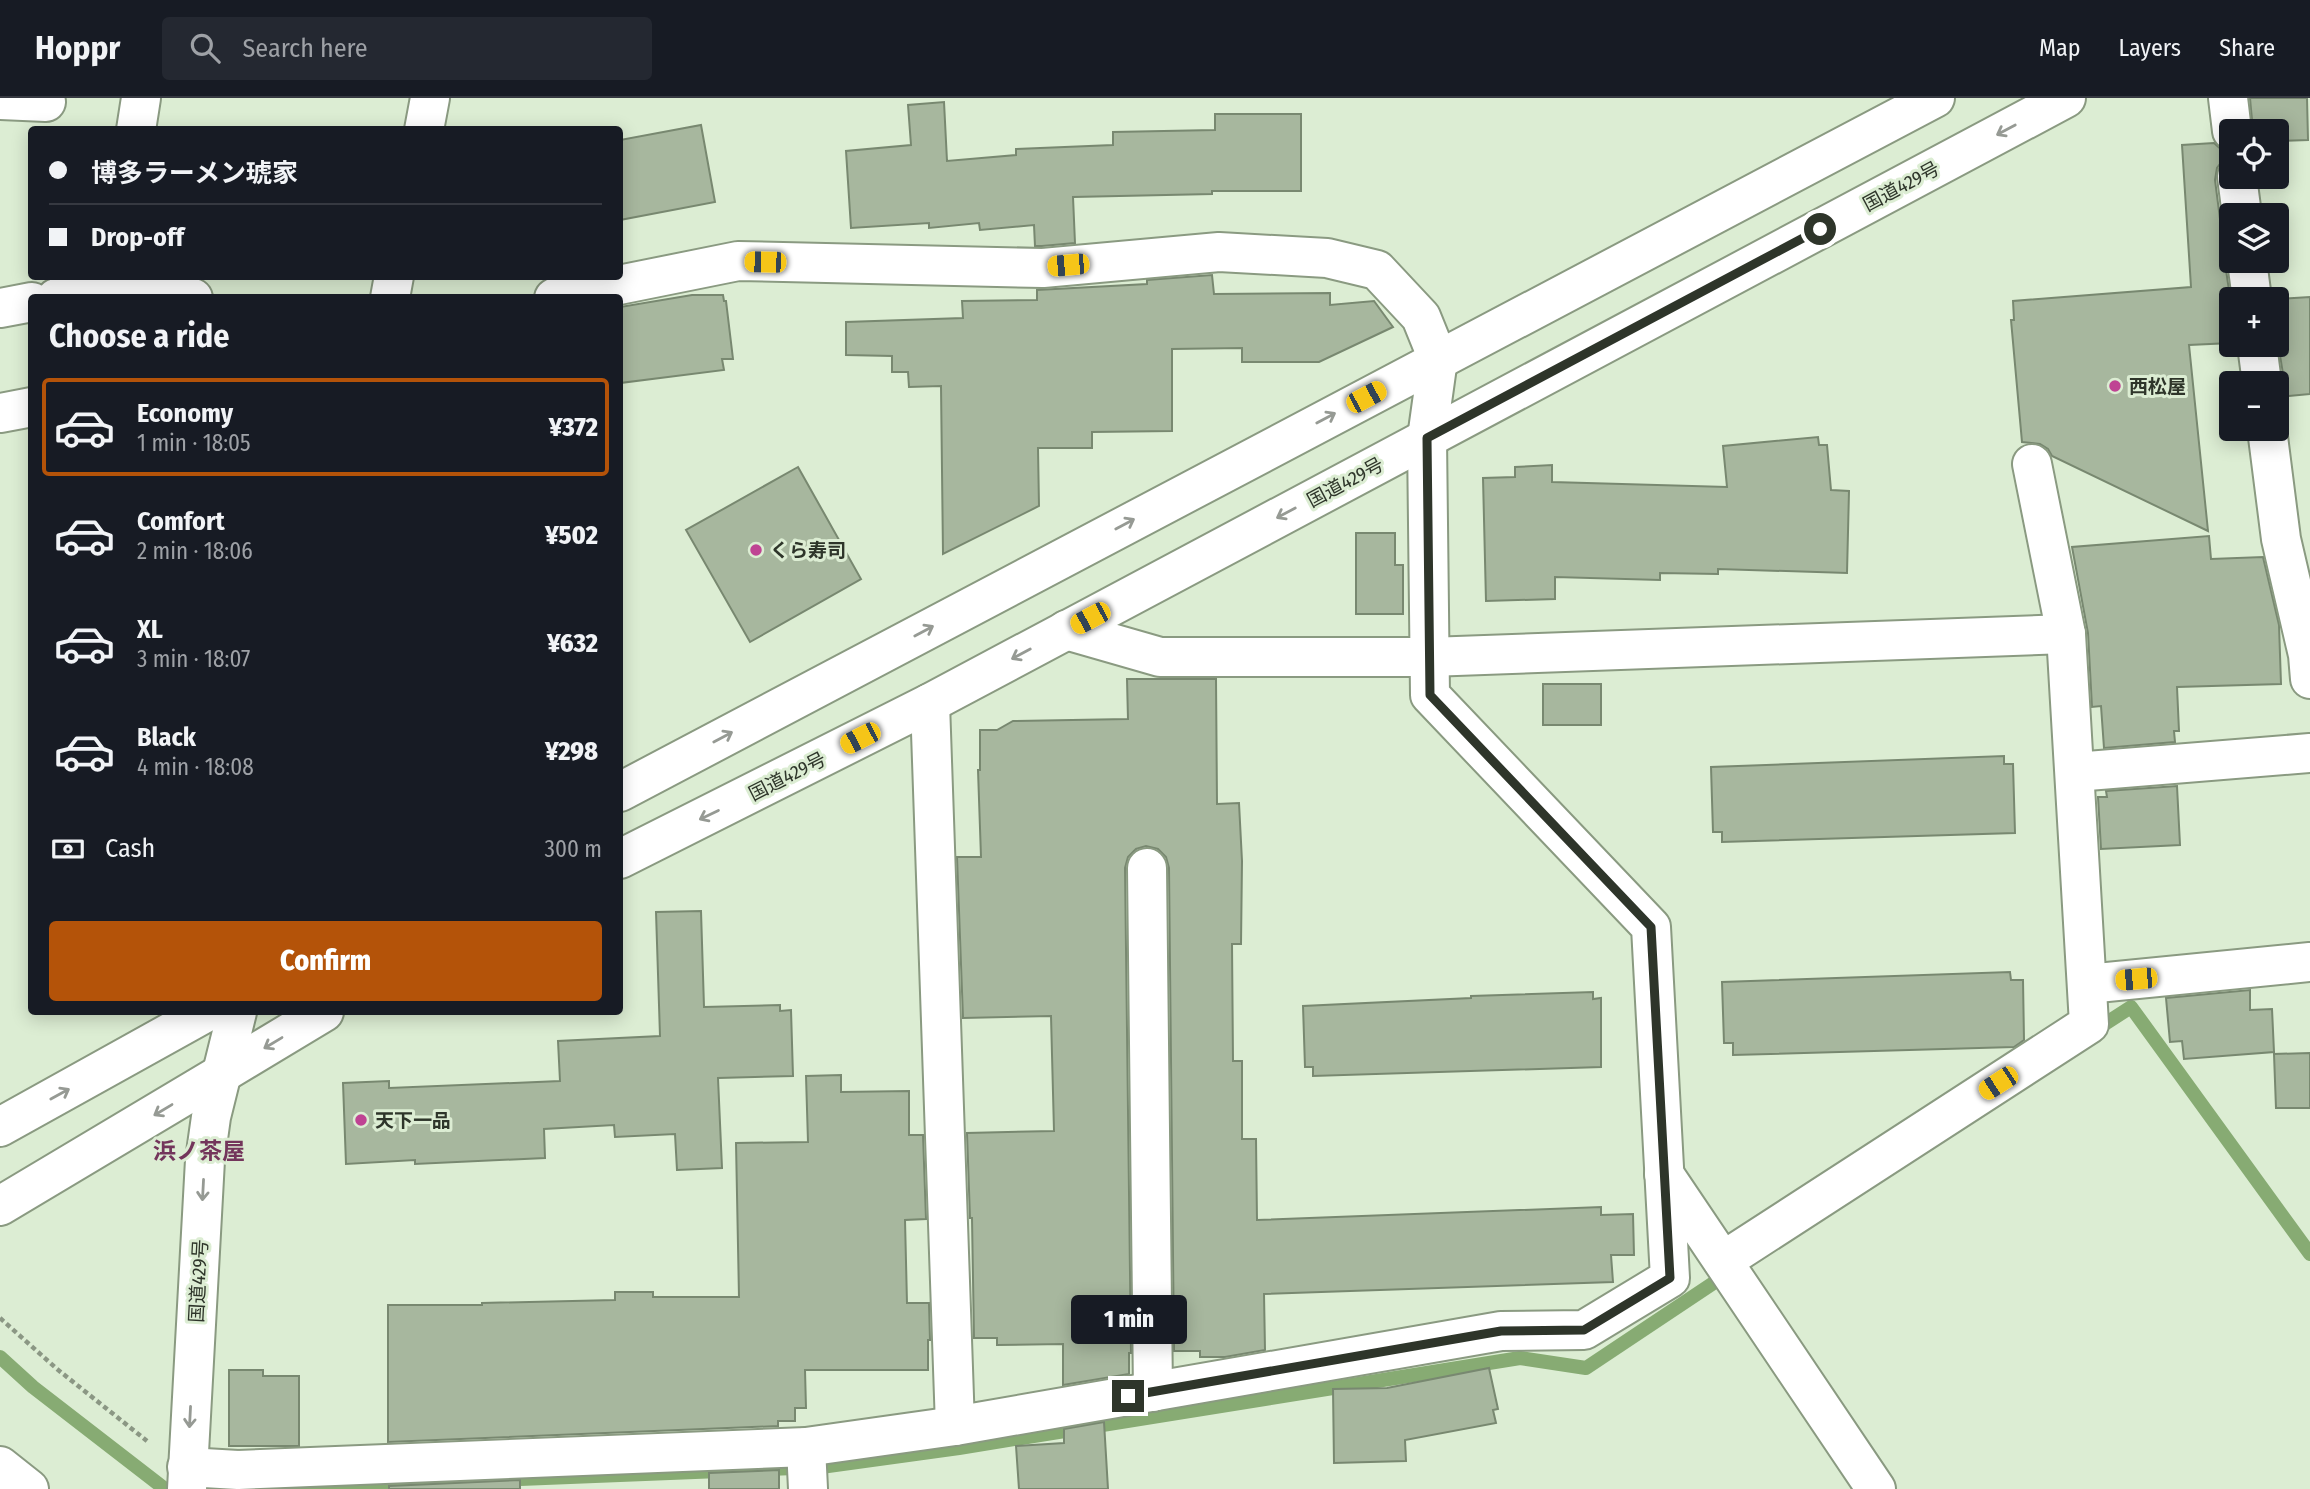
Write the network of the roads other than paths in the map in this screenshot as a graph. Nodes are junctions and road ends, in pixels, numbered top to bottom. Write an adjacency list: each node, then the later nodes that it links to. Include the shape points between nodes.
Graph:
1 (141, 98): 9 (main road)
2 (430, 98): 10 (main road)
3 (1935, 98): 18 (main road)
4 (2066, 98): 21 (main road, 国道429号, one-way to 21)
5 (2228, 98): 8 (main road)
6 (0, 100): 7 (main road)
7 (46, 102)
8 (2231, 119)
9 (137, 126)
10 (425, 126)
11 (113, 280): 13 (main road)
12 (120, 280): 14 (main road)
13 (69, 294)
14 (177, 294)
15 (574, 294): 18 (main road, via 738,261 1043,268 1219,252 1327,258 1377,270 1421,317)
16 (28, 303): 17 (main road)
17 (0, 308)
18 (1438, 359): 21 (main road); 31 (main road, one-way to 18)
19 (28, 408): 20 (main road)
20 (0, 414)
21 (1427, 438): 24 (main road, 国道429号, one-way to 24); 26 (main road)
22 (2269, 441): 27 (main road, via 2281,539)
23 (2032, 464): 25 (main road)
24 (1066, 631): 26 (main road, via 1160,657); 28 (main road, 国道429号, one-way to 28)
25 (2066, 634): 26 (main road); 30 (main road)
26 (1429, 657): 41 (main road, via 1430,695 1651,927)
27 (2309, 663)
28 (930, 703): 32 (main road, 国道429号, one-way to 32); 45 (main road)
29 (2310, 753): 30 (main road)
30 (2075, 772): 35 (main road)
31 (623, 790)
32 (623, 857)
33 (1147, 868): 44 (main road)
34 (2310, 962): 35 (main road)
35 (2087, 984): 43 (main road, via 2089,1024)
36 (201, 1015): 40 (main road, one-way to 36)
37 (236, 1015): 39 (main road, 国道429号)
38 (319, 1015): 39 (main road, one-way to 39)
39 (221, 1074): 42 (main road, one-way to 42); 48 (main road, 国道429号, one-way to 48, via 205,1160)
40 (0, 1127)
41 (1664, 1174): 43 (main road); 44 (main road, via 1670,1278 1584,1330 1501,1331)
42 (0, 1206)
43 (1728, 1268): 50 (main road)
44 (1153, 1392): 45 (main road)
45 (955, 1426): 47 (main road)
46 (0, 1466): 49 (main road)
47 (807, 1468): 48 (main road, via 239,1470)
48 (193, 1483)
49 (29, 1489)
50 (1875, 1489)

